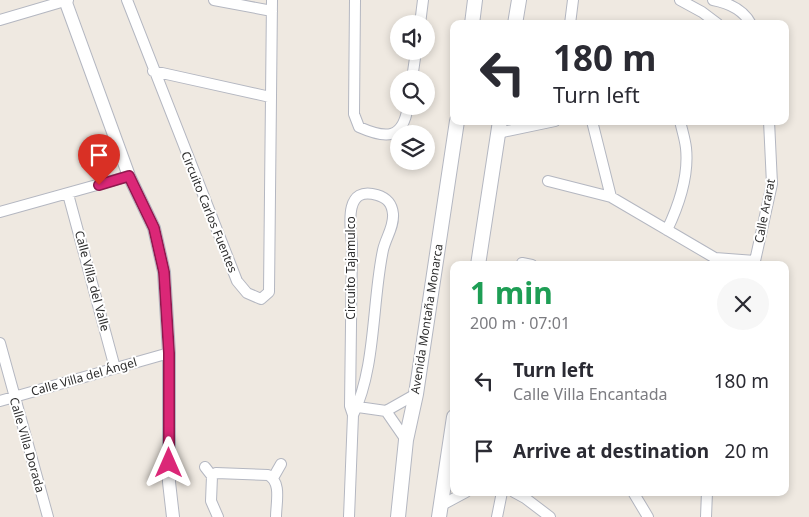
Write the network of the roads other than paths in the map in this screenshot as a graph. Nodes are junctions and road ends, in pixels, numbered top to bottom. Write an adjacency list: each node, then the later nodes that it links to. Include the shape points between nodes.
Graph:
1 (66, 0): 14 (street); 30 (street)
2 (126, 0): 21 (street, Circuito Carlos Fuentes)
3 (214, 0): 11 (street)
4 (355, 0): 23 (street, via 354,114 360,127 384,136 396,132 403,125)
5 (423, 0): 13 (street)
6 (476, 0): 15 (main road)
7 (518, 0): 16 (main road)
8 (573, 0): 12 (street)
9 (680, 0): 19 (street)
10 (713, 0): 20 (street, via 738,8)
11 (272, 5): 22 (street, Circuito Carlos Fuentes)
12 (572, 13): 17 (street); 18 (street)
13 (421, 15)
14 (0, 20)
15 (473, 20)
16 (516, 20)
17 (571, 20)
18 (573, 20)
19 (713, 20)
20 (748, 20)
21 (153, 71): 22 (street); 22 (street, Circuito Carlos Fuentes, via 236,281 247,293 261,299 269,292)
22 (270, 97)
23 (406, 115)
24 (456, 125): 42 (main road, Avenida Montaña Monarca)
25 (517, 125): 29 (street)
26 (593, 125): 33 (street)
27 (681, 125): 35 (street, via 686,148 685,178)
28 (769, 125): 38 (street, Calle Ararat, via 772,184)
29 (499, 127): 36 (main road)
30 (129, 176): 32 (street); 40 (street, via 154,228 164,272)
31 (548, 181): 33 (street, Calle Ararat)
32 (68, 194): 34 (street); 41 (street, Calle Villa del Valle)
33 (612, 197): 35 (street, Calle Ararat)
34 (0, 212)
35 (667, 230): 37 (street, Calle Ararat, via 715,258)
36 (479, 261)
37 (755, 261)
38 (755, 261)
39 (0, 343): 43 (street, Calle Villa Dorada)
40 (169, 353): 41 (street, Calle Villa del Ángel); 60 (street, via 168,482)
41 (116, 368): 43 (street, Calle Villa del Ángel)
42 (416, 394): 46 (street); 47 (main road, Avenida Montaña Monarca)
43 (14, 397): 44 (street, Calle Villa del Ángel); 59 (street, Calle Villa Dorada)
44 (0, 401)
45 (354, 409): 45 (street, Circuito Tajamulco, via 365,381 383,249 392,227 393,214 392,204 386,199 368,194 359,196 352,204 349,220); 46 (street); 63 (street, Circuito Tajamulco)
46 (386, 411): 47 (street)
47 (406, 440): 64 (main road, Avenida Montaña Monarca)
48 (450, 445): 58 (main road)
49 (281, 464): 52 (street)
50 (205, 467): 51 (street)
51 (212, 476): 52 (street, via 216,473 268,475); 61 (street, via 211,501)
52 (273, 478): 62 (street, via 276,483)
53 (461, 496): 58 (street)
54 (501, 496): 65 (street)
55 (521, 496): 66 (street)
56 (635, 496): 67 (street)
57 (707, 496): 68 (street)
58 (440, 512)
59 (48, 517)
60 (173, 517)
61 (218, 517)
62 (276, 517)
63 (349, 517)
64 (398, 517)
65 (497, 517)
66 (550, 517)
67 (648, 517)
68 (706, 517)

